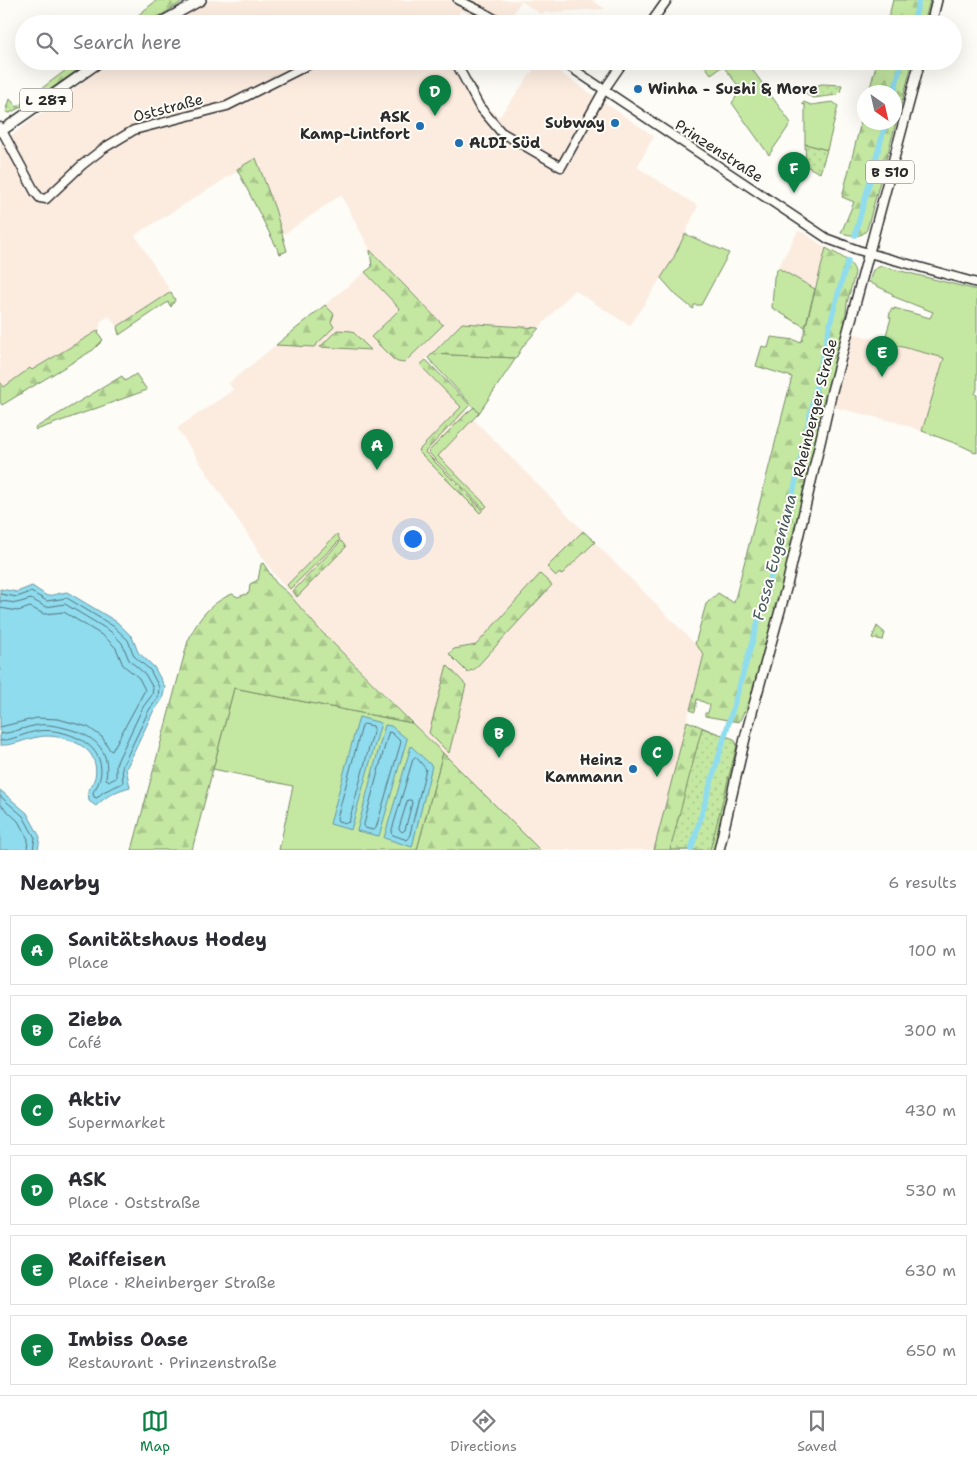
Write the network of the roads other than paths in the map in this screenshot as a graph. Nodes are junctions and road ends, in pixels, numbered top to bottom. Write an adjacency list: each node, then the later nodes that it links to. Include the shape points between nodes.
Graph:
1 (199, 0): 5 (main road)
2 (458, 0): 6 (street)
3 (667, 0): 7 (street)
4 (937, 0): 8 (main road)
5 (173, 15)
6 (488, 15)
7 (656, 15)
8 (933, 15)
9 (88, 70): 16 (main road, L 287)
10 (298, 70): 16 (street, Oststraße, via 227,106 134,130 82,164 43,200 27,180)
11 (460, 70): 15 (street, via 477,103 501,132 561,167)
12 (574, 70): 15 (street, Prinzenstraße)
13 (618, 70): 15 (street)
14 (918, 70): 17 (main road, Rheinberger Straße / B 510)
15 (604, 90): 17 (street, Prinzenstraße, via 822,235)
16 (1, 130)
17 (868, 253): 18 (street, Prinzenstraße); 19 (main road, Rheinberger Straße / B 510)
18 (977, 283)
19 (719, 850)

